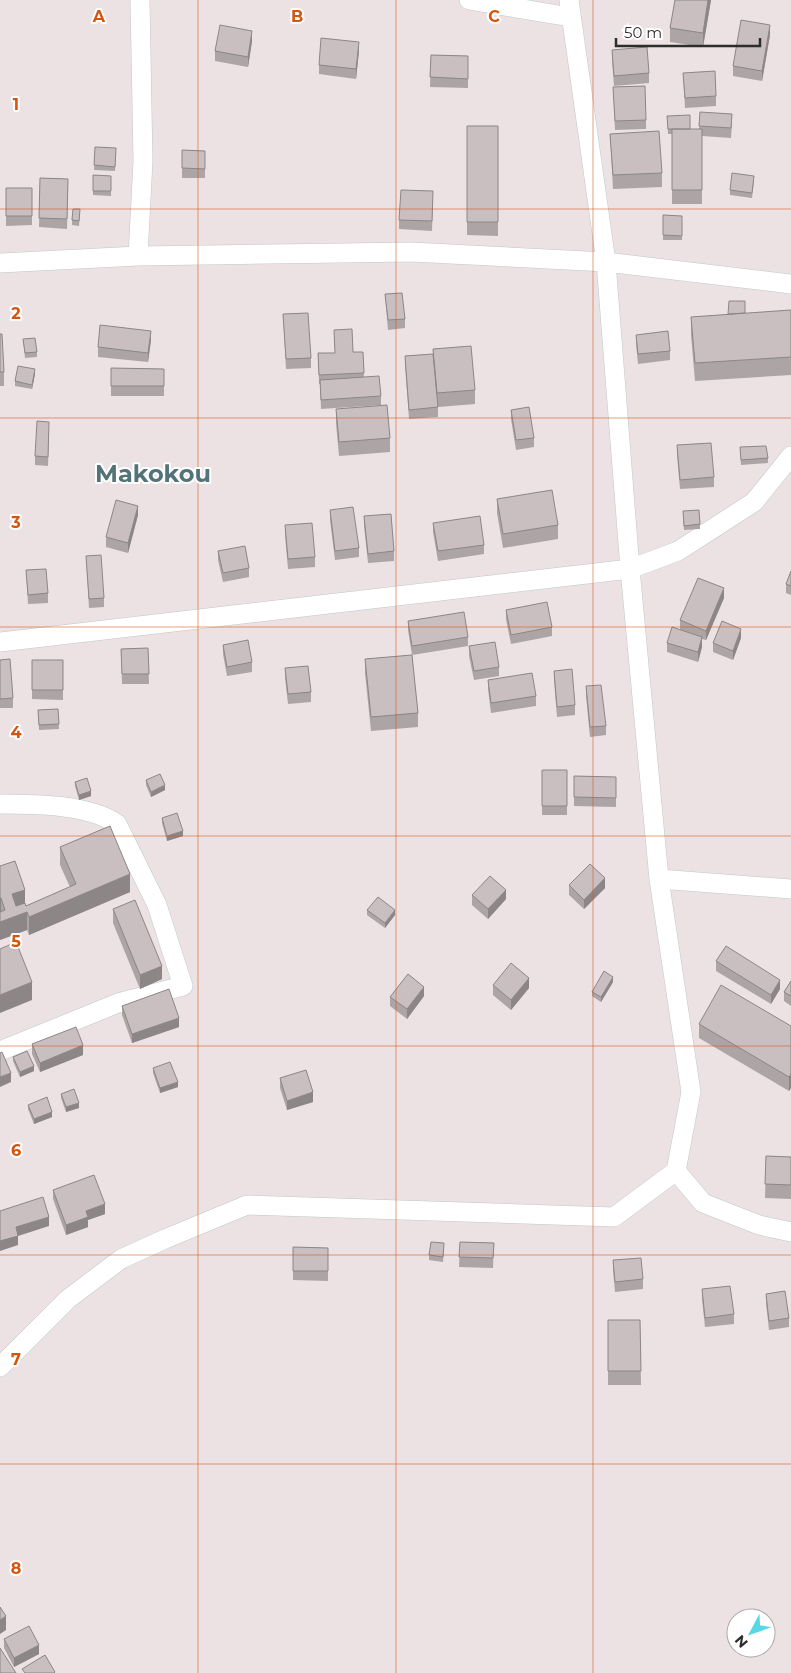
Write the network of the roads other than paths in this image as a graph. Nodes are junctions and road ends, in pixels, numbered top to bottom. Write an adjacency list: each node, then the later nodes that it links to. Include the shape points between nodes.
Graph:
1 (140, 0): 4 (street, via 143,161)
2 (469, 0): 3 (street)
3 (570, 8): 5 (street)
4 (138, 256): 5 (street, via 411,252); 6 (street)
5 (606, 262): 7 (street); 9 (street)
6 (0, 263)
7 (791, 284)
8 (791, 456): 9 (street, via 754,502 678,551)
9 (630, 569): 10 (street); 12 (street)
10 (0, 642)
11 (0, 804): 14 (street, via 48,805 99,815 117,824 157,905 183,986 118,1002)
12 (659, 879): 13 (street); 15 (street, via 691,1092)
13 (791, 889)
14 (0, 1051)
15 (676, 1171): 16 (street, via 703,1203 759,1225); 17 (street, via 614,1217 247,1205 121,1259 68,1299)
16 (791, 1232)
17 (0, 1367)

